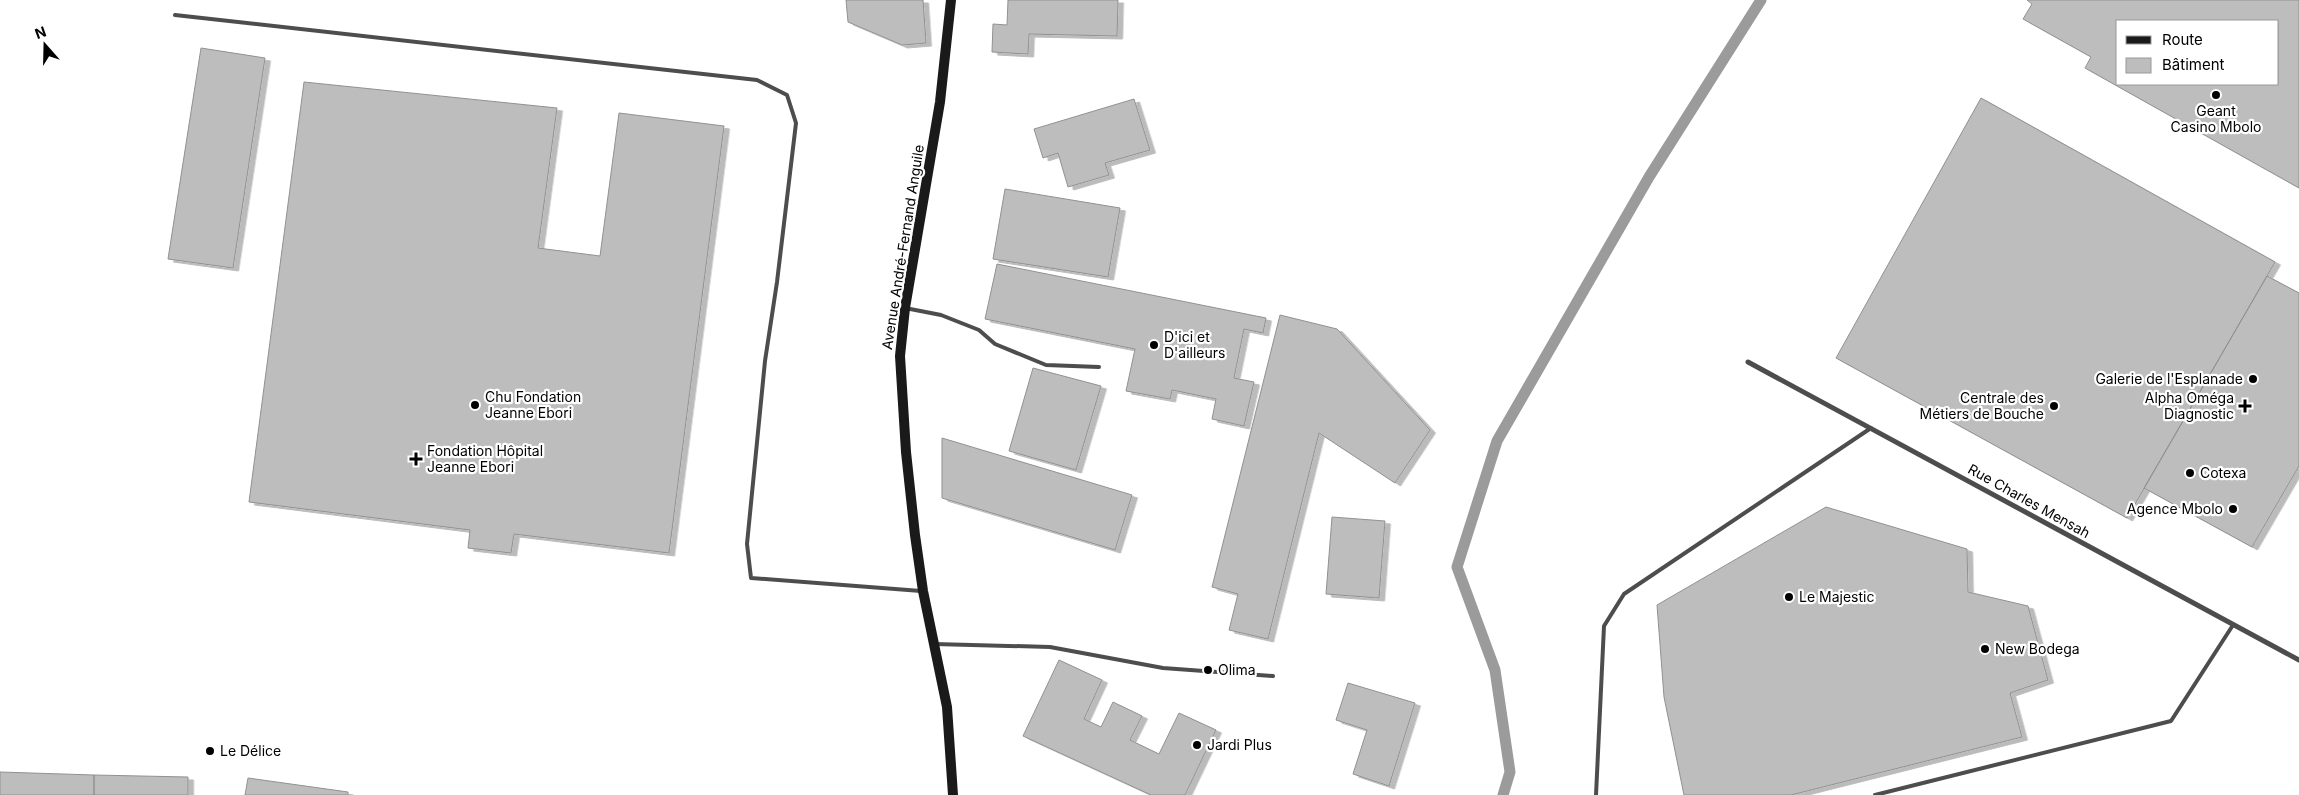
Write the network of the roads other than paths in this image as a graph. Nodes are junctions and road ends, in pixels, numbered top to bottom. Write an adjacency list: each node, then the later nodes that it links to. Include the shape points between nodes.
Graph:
1 (951, 0): 3 (main road, Avenue André-Fernand Anguile, via 940,102)
2 (175, 15): 7 (lane, via 757,80 787,95 796,123 764,361 746,544 751,578)
3 (905, 308): 5 (lane, via 941,315 979,330 995,344 1046,365); 7 (main road, Avenue André-Fernand Anguile, via 900,356 906,452)
4 (1748, 362): 6 (street, Rue Charles Mensah)
5 (1099, 367)
6 (1871, 428): 8 (street, Rue Charles Mensah); 13 (lane, via 1624,594 1604,626)
7 (923, 591): 9 (main road, Avenue André-Fernand Anguile)
8 (2233, 625): 10 (street, Rue Charles Mensah); 14 (lane, via 2170,721)
9 (934, 644): 11 (lane, via 1050,648 1163,668); 12 (main road, Avenue André-Fernand Anguile, via 947,707)
10 (2299, 660)
11 (1273, 676)
12 (953, 795)
13 (1596, 795)
14 (1875, 795)

